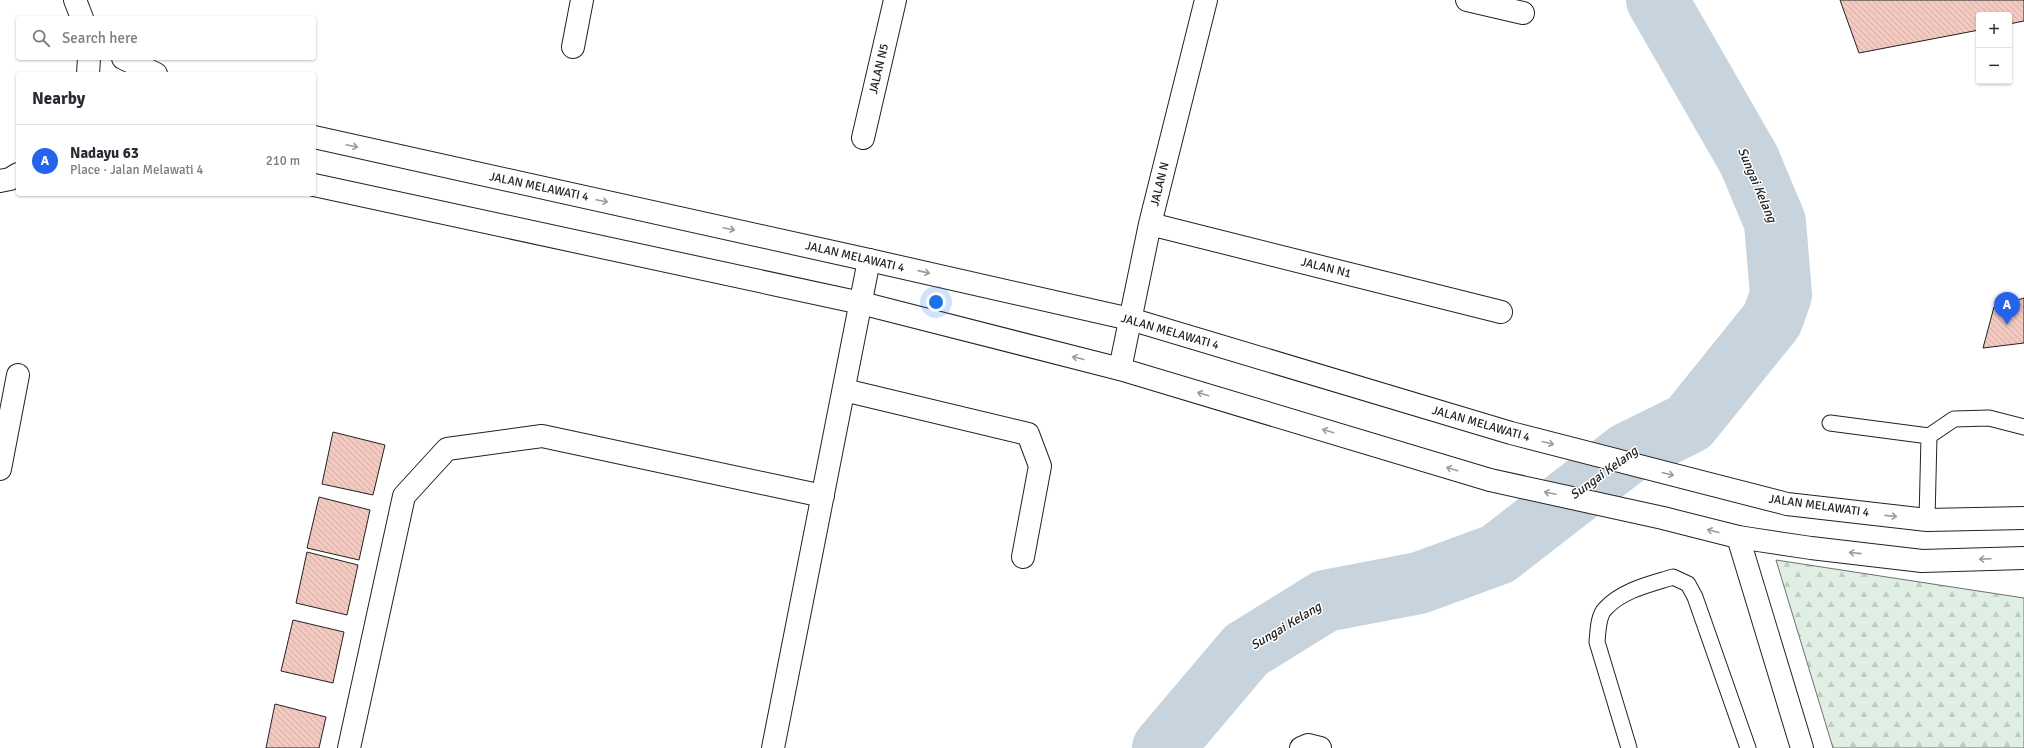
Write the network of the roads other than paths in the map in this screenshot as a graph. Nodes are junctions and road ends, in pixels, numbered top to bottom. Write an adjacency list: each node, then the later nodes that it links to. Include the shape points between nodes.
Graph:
1 (75, 0): 7 (street)
2 (582, 0): 8 (street)
3 (895, 0): 14 (street, JALAN N5)
4 (1206, 0): 18 (street, JALAN N)
5 (1467, 0): 6 (street)
6 (1523, 13)
7 (81, 16)
8 (573, 48)
9 (89, 60): 11 (street)
10 (127, 60): 12 (street)
11 (88, 72)
12 (152, 72)
13 (316, 137): 19 (street, JALAN MELAWATI 4, one-way to 19)
14 (863, 138)
15 (16, 175): 16 (street)
16 (0, 180)
17 (316, 185): 20 (street)
18 (1150, 224): 21 (street, JALAN N1); 22 (street, JALAN N)
19 (869, 260): 20 (street); 22 (street, JALAN MELAWATI 4, one-way to 22)
20 (861, 303): 23 (street, one-way to 20); 25 (street)
21 (1501, 312)
22 (1130, 319): 23 (street, JALAN N); 32 (street, JALAN MELAWATI 4, one-way to 32, via 1511,433 1787,504)
23 (1120, 369): 33 (street, one-way to 23, via 1490,480)
24 (18, 375): 29 (street)
25 (844, 390): 30 (street); 34 (street, via 1028,434 1040,466)
26 (1830, 423): 28 (lane)
27 (2024, 427): 28 (lane, via 1989,418 1954,419)
28 (1929, 436): 32 (lane)
29 (0, 469)
30 (823, 496): 36 (street, via 542,436 447,449 404,496); 37 (street)
31 (2024, 518): 32 (street, JALAN MELAWATI 4)
32 (1927, 520)
33 (1738, 537): 35 (street, one-way to 33, via 1922,561); 42 (street)
34 (1023, 557)
35 (2024, 558)
36 (349, 748)
37 (773, 748)
38 (1301, 748): 39 (street, via 1308,745)
39 (1320, 748)
40 (1629, 748): 41 (lane, via 1597,642 1599,626 1604,609 1633,589 1673,577 1688,584 1695,597)
41 (1748, 748)
42 (1802, 748)

